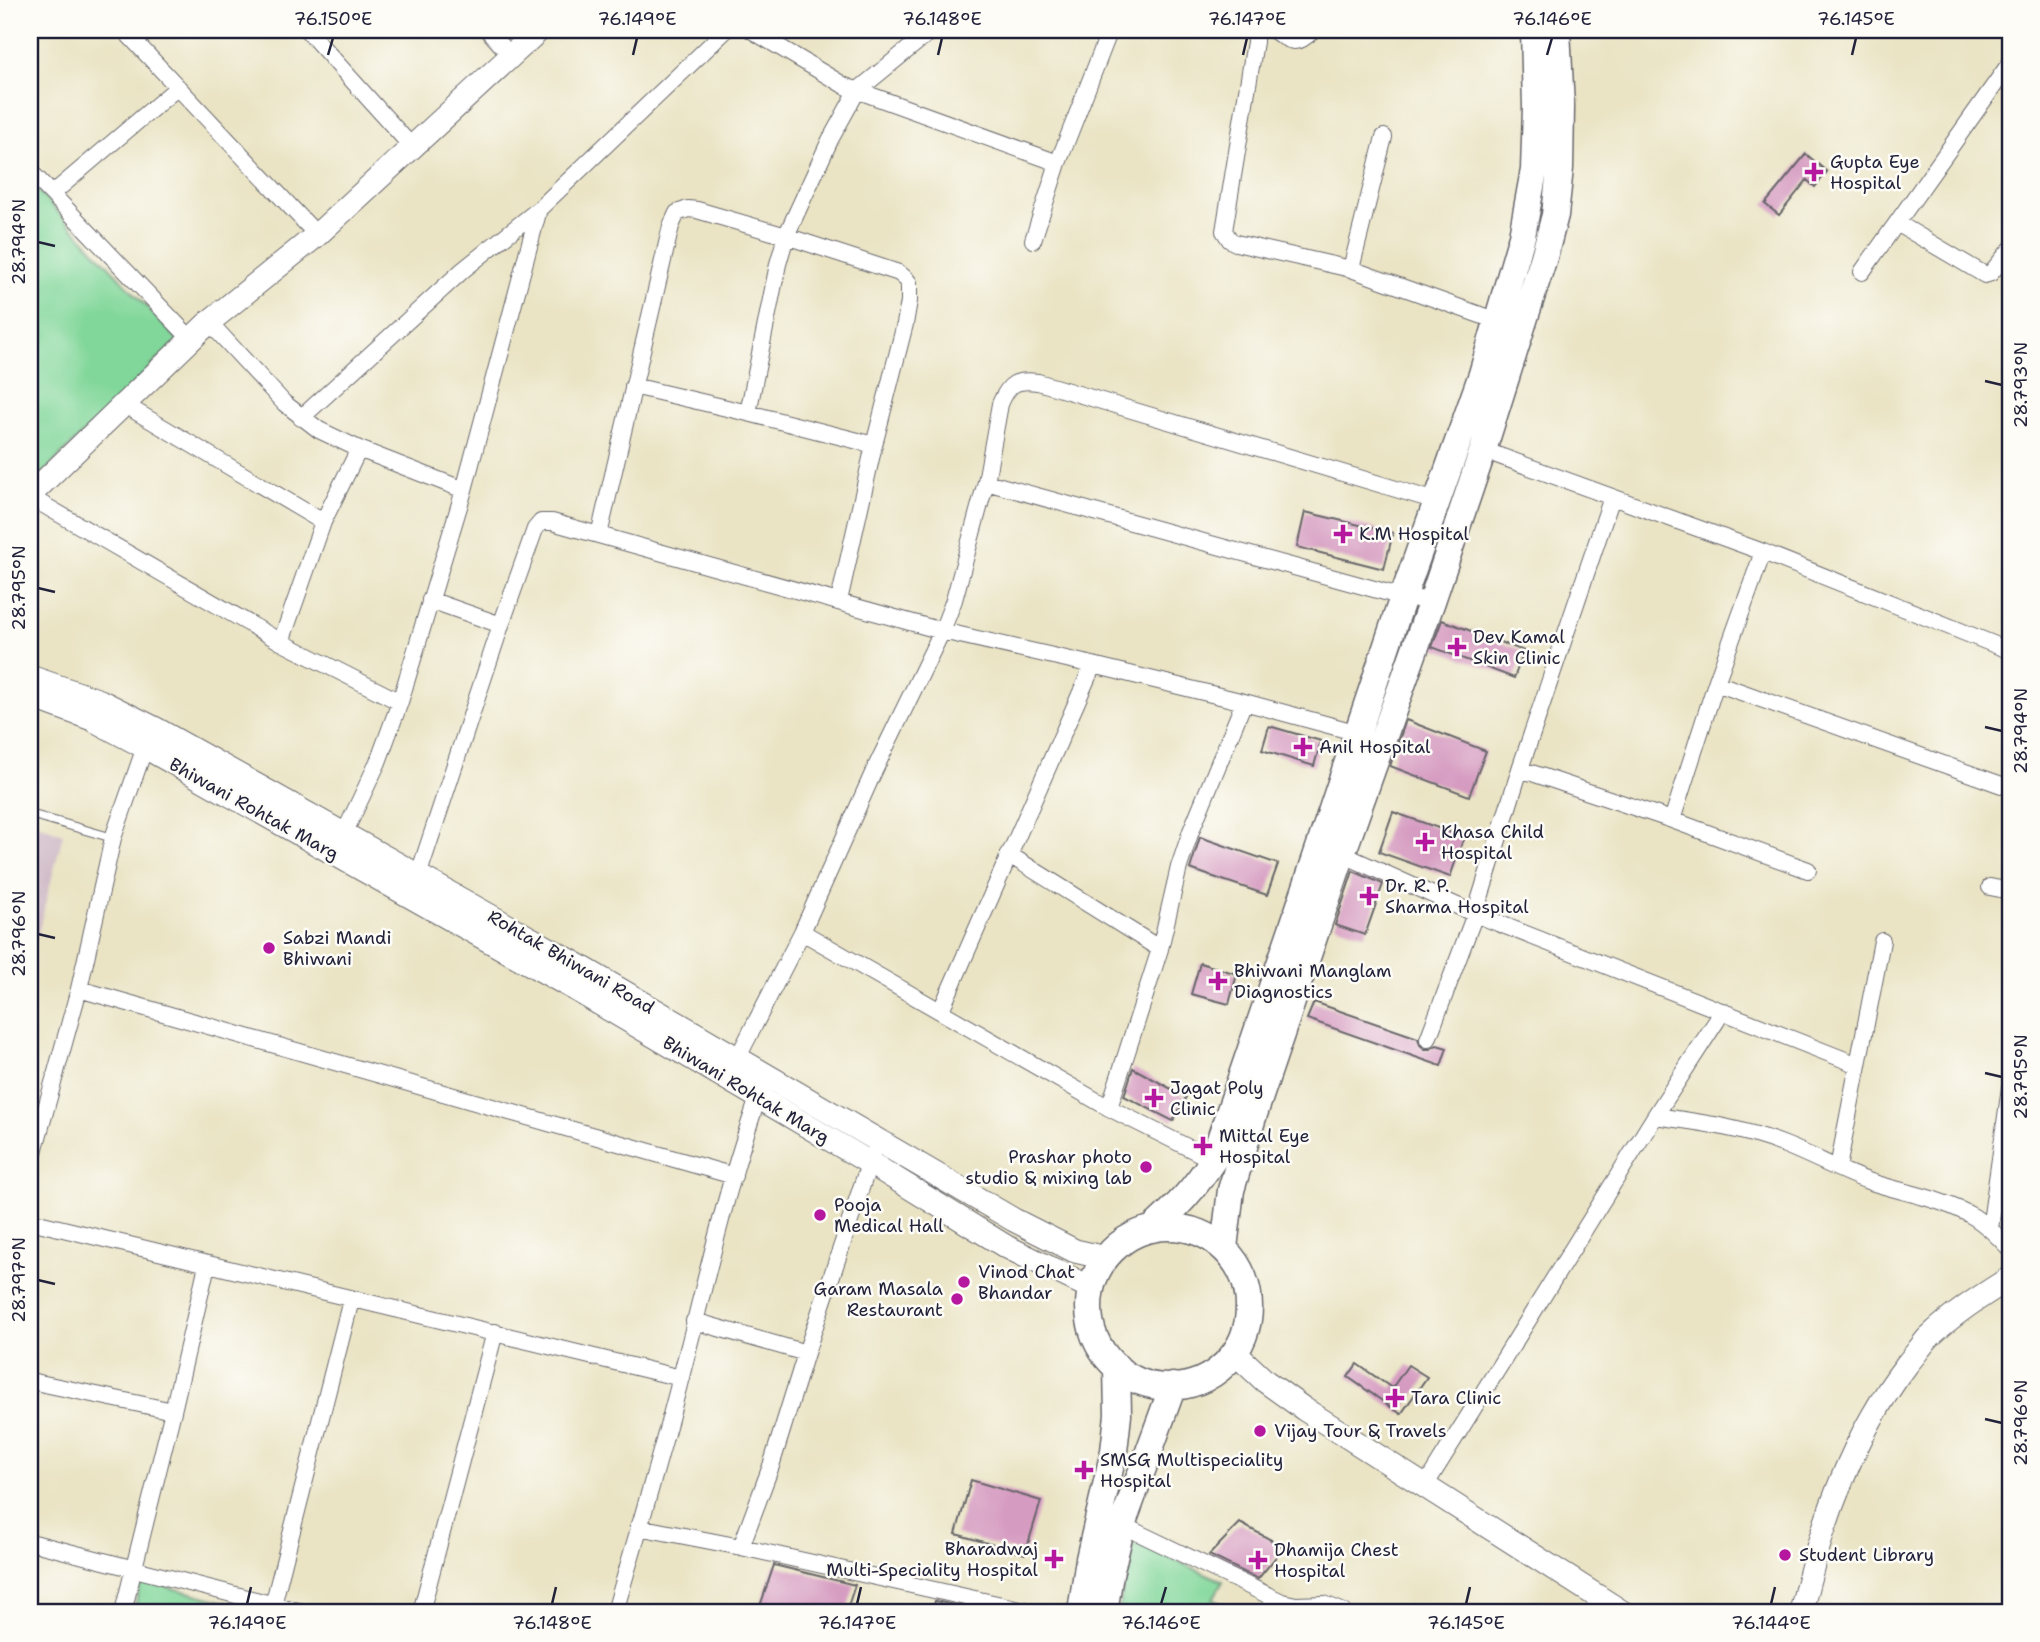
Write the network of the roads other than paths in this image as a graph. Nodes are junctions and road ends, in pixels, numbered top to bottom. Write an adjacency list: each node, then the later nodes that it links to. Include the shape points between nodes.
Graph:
1 (124, 30): 16 (street)
2 (307, 30): 19 (street)
3 (488, 30): 14 (street)
4 (540, 30): 14 (main road)
5 (726, 30): 23 (street)
6 (751, 30): 17 (street)
7 (932, 30): 17 (street)
8 (1110, 30): 20 (street)
9 (1255, 30): 29 (street, via 1225,235 1236,243)
10 (1273, 30): 11 (street, via 1295,42)
11 (1313, 30)
12 (1534, 30): 31 (main road, via 1534,170)
13 (1557, 30): 40 (main road, via 1561,107 1555,215)
14 (511, 56): 19 (main road)
15 (2010, 63): 24 (street)
16 (178, 87): 22 (street); 25 (street)
17 (857, 91): 20 (street); 26 (street)
18 (1384, 137): 29 (street)
19 (412, 147): 25 (main road)
20 (1058, 163): 27 (street)
21 (30, 171): 22 (street)
22 (52, 194): 33 (street)
23 (539, 209): 37 (street, via 463,270); 42 (street)
24 (1897, 223): 28 (street, via 1985,275); 30 (street)
25 (317, 235): 32 (main road)
26 (786, 236): 34 (street, via 697,210 677,212); 36 (street); 38 (street, via 899,273 909,283 905,324)
27 (1033, 240)
28 (2010, 250)
29 (1350, 269): 31 (street)
30 (1862, 272)
31 (1497, 321): 45 (main road)
32 (209, 322): 33 (main road); 37 (street)
33 (191, 339): 35 (main road)
34 (633, 386): 36 (street); 47 (street)
35 (125, 405): 43 (main road); 46 (street)
36 (748, 412): 38 (street)
37 (301, 418): 39 (street)
38 (874, 445): 51 (street)
39 (359, 449): 42 (street); 46 (street)
40 (1483, 450): 44 (street); 52 (main road)
41 (986, 482): 45 (street, via 1000,404 1004,393 1023,380); 49 (street); 54 (street)
42 (464, 490): 50 (street)
43 (30, 496): 55 (street)
44 (1612, 497): 48 (street); 65 (street)
45 (1436, 501): 49 (main road)
46 (323, 522): 55 (street)
47 (598, 535): 51 (street); 53 (street, via 552,522 538,523)
48 (1763, 552): 56 (street); 59 (street)
49 (1403, 597): 52 (street); 63 (main road)
50 (430, 600): 53 (street); 61 (street)
51 (839, 601): 54 (street)
52 (1432, 601): 72 (main road)
53 (501, 625): 74 (street)
54 (943, 631): 57 (street); 78 (street)
55 (281, 642): 61 (street)
56 (2003, 648)
57 (1093, 665): 62 (street); 71 (street)
58 (30, 677): 64 (main road, Rohtak Bhiwani Road, via 100,701)
59 (1716, 683): 66 (street); 68 (street)
60 (30, 696): 64 (main road, Bhiwani Rohtak Marg)
61 (400, 702): 69 (street)
62 (1244, 702): 63 (street); 80 (street, via 1191,831)
63 (1358, 733): 92 (main road)
64 (151, 738): 69 (main road, Rohtak Bhiwani Road); 70 (street); 87 (main road, Bhiwani Rohtak Marg, via 573,988)
65 (1520, 769): 68 (street); 77 (street)
66 (2010, 788)
67 (30, 814): 70 (lane)
68 (1672, 820): 73 (street)
69 (344, 834): 74 (main road, Rohtak Bhiwani Road)
70 (113, 838): 81 (street)
71 (1008, 854): 80 (street); 82 (street)
72 (1342, 854): 77 (street); 100 (main road, via 1245,1141 1231,1190)
73 (1808, 870)
74 (418, 876): 85 (main road, Rohtak Bhiwani Road)
75 (1990, 887): 76 (street)
76 (2010, 891)
77 (1475, 914): 83 (street); 84 (street)
78 (802, 932): 82 (street); 85 (street)
79 (1882, 941): 86 (street)
80 (1160, 948): 89 (street)
81 (79, 989): 94 (street); 96 (street)
82 (941, 1010): 89 (street)
83 (1723, 1011): 86 (street); 90 (street)
84 (1428, 1039)
85 (737, 1059): 87 (main road, Rohtak Bhiwani Road)
86 (1858, 1065): 95 (street)
87 (762, 1087): 91 (main road, Rohtak Bhiwani Road); 93 (main road, Bhiwani Rohtak Marg); 96 (street)
88 (2010, 1088): 99 (street)
89 (1109, 1108): 92 (street)
90 (1655, 1116): 95 (street, via 1757,1135); 116 (street)
91 (877, 1139): 93 (street); 102 (main road, Rohtak Bhiwani Road, via 1051,1240)
92 (1213, 1160): 98 (main road, via 1181,1203)
93 (870, 1163): 105 (main road, Bhiwani Rohtak Marg, via 1005,1246); 109 (street)
94 (30, 1166)
95 (1838, 1168): 99 (street, via 1962,1210)
96 (734, 1176): 107 (street)
97 (30, 1221): 103 (street)
98 (1152, 1229): 100 (main road, via 1190,1230); 102 (main road, via 1131,1236)
99 (1990, 1229): 101 (street)
100 (1224, 1248): 110 (main road, via 1247,1287 1250,1310)
101 (2010, 1249)
102 (1106, 1258): 105 (main road)
103 (207, 1265): 106 (street); 115 (street)
104 (2010, 1279): 132 (main road, via 1965,1306 1927,1339 1894,1381 1849,1464 1823,1528)
105 (1091, 1288): 111 (main road, via 1093,1331)
106 (351, 1300): 108 (street); 122 (street)
107 (694, 1321): 109 (street); 112 (street)
108 (495, 1332): 112 (street); 125 (street)
109 (806, 1353): 120 (street)
110 (1235, 1353): 114 (main road, via 1197,1382); 116 (main road, via 1304,1409)
111 (1117, 1367): 114 (main road, via 1153,1385); 128 (main road, via 1114,1451)
112 (681, 1378): 118 (street)
113 (30, 1381): 115 (street)
114 (1173, 1387): 117 (main road)
115 (173, 1411): 121 (street)
116 (1425, 1486): 131 (main road)
117 (1122, 1525): 129 (main road); 130 (street, via 1283,1602 1324,1604)
118 (638, 1527): 120 (street); 126 (street)
119 (30, 1542): 121 (street)
120 (741, 1548): 127 (street)
121 (134, 1569): 122 (street); 123 (street)
122 (273, 1605): 124 (street)
123 (123, 1612)
124 (302, 1612)
125 (421, 1612)
126 (615, 1612)
127 (1033, 1612)
128 (1081, 1612)
129 (1104, 1612)
130 (1344, 1612)
131 (1622, 1612)
132 (1801, 1612)

